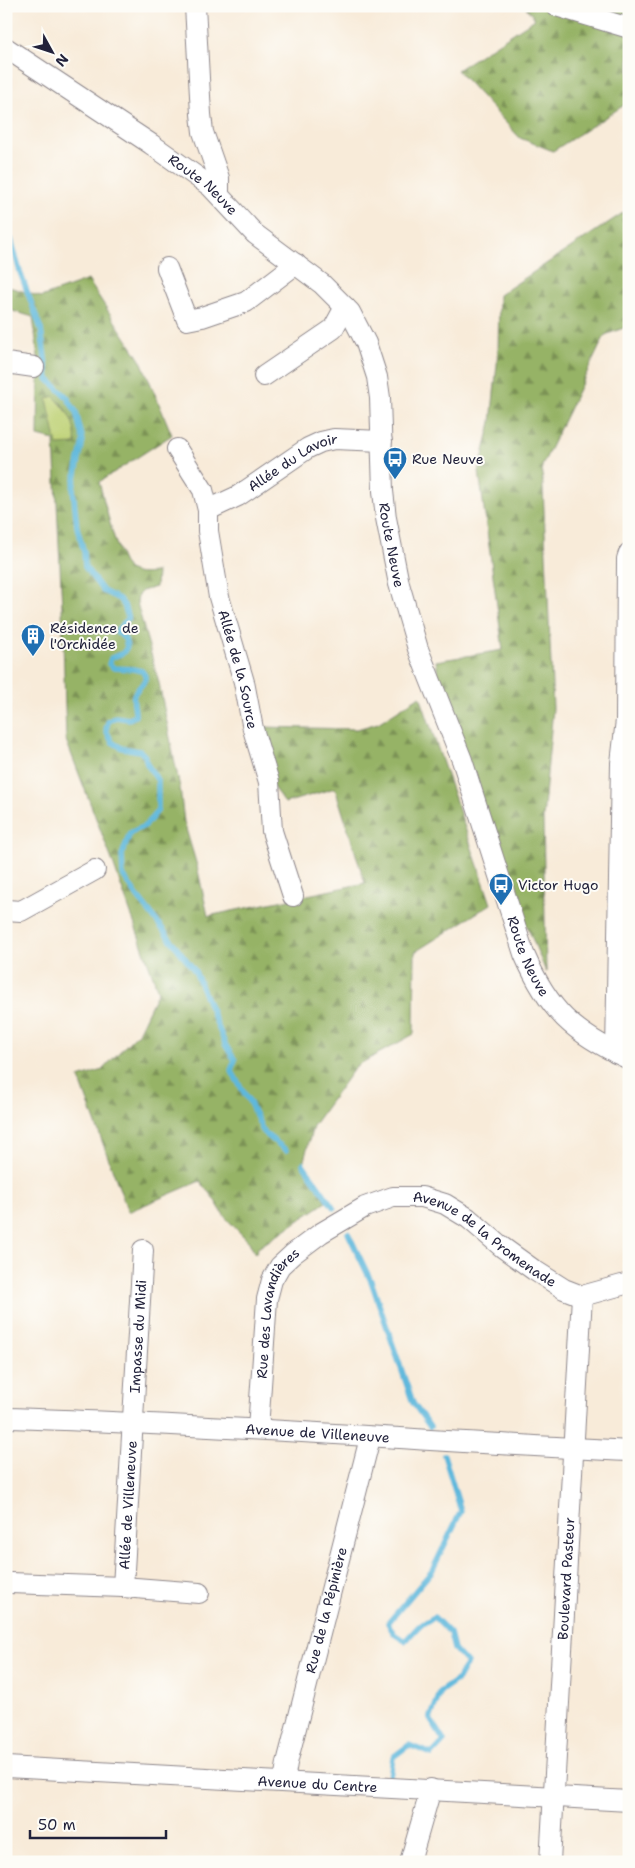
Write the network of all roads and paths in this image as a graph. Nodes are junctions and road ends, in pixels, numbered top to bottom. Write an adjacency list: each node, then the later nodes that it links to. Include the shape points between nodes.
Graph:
1 (195, 6): 5 (street, via 203,132 219,178)
2 (556, 6): 3 (street)
3 (629, 28)
4 (6, 48): 5 (street, Route Neuve, via 151,144)
5 (219, 194): 6 (street, Route Neuve, via 255,234)
6 (296, 264): 7 (street, via 246,302 187,320); 8 (street, Route Neuve)
7 (168, 268)
8 (345, 307): 11 (street, via 333,329); 12 (street, Route Neuve, via 366,343 377,377)
9 (6, 363): 10 (street)
10 (34, 366)
11 (264, 376)
12 (382, 441): 14 (street, Allée du Lavoir, via 334,439 321,442 238,496); 21 (street, Route Neuve, via 386,518 398,584 418,649 462,760 524,954 546,998 560,1015 578,1031)
13 (177, 449): 14 (street, Allée de la Source, via 203,490)
14 (208, 510): 18 (street, Allée de la Source, via 208,531 218,588 269,782 272,831)
15 (629, 553): 16 (street)
16 (627, 720): 19 (street, via 621,763)
17 (95, 870): 20 (street, via 22,911)
18 (293, 896)
19 (624, 906): 21 (street)
20 (6, 910)
21 (622, 1056)
22 (340, 1222): 25 (street, Avenue de la Promenade, via 365,1207 393,1197 422,1197 446,1204 534,1270); 28 (street, Rue des Lavandières, via 293,1254 280,1266 272,1280 267,1299)
23 (143, 1250): 27 (street, Impasse du Midi)
24 (629, 1283): 25 (street)
25 (582, 1296): 30 (street, Boulevard Pasteur)
26 (6, 1418): 27 (street, Avenue de Villeneuve)
27 (133, 1422): 28 (street, Avenue de Villeneuve); 33 (street, Allée de Villeneuve)
28 (258, 1429): 29 (street, Avenue de Villeneuve)
29 (370, 1438): 30 (street, Avenue de Villeneuve); 36 (street, Rue de la Pépinière)
30 (574, 1448): 31 (street, Avenue de Villeneuve); 38 (street, Boulevard Pasteur)
31 (629, 1452)
32 (10, 1583): 33 (street, Allée de Villeneuve)
33 (123, 1587): 34 (street, Allée de Villeneuve)
34 (199, 1593)
35 (6, 1767): 36 (street, Avenue du Centre)
36 (284, 1781): 37 (street, Avenue du Centre)
37 (431, 1789): 38 (street, Avenue du Centre); 40 (street)
38 (554, 1797): 39 (street, Avenue du Centre); 41 (street, Boulevard Pasteur)
39 (629, 1801)
40 (410, 1862)
41 (550, 1862)

